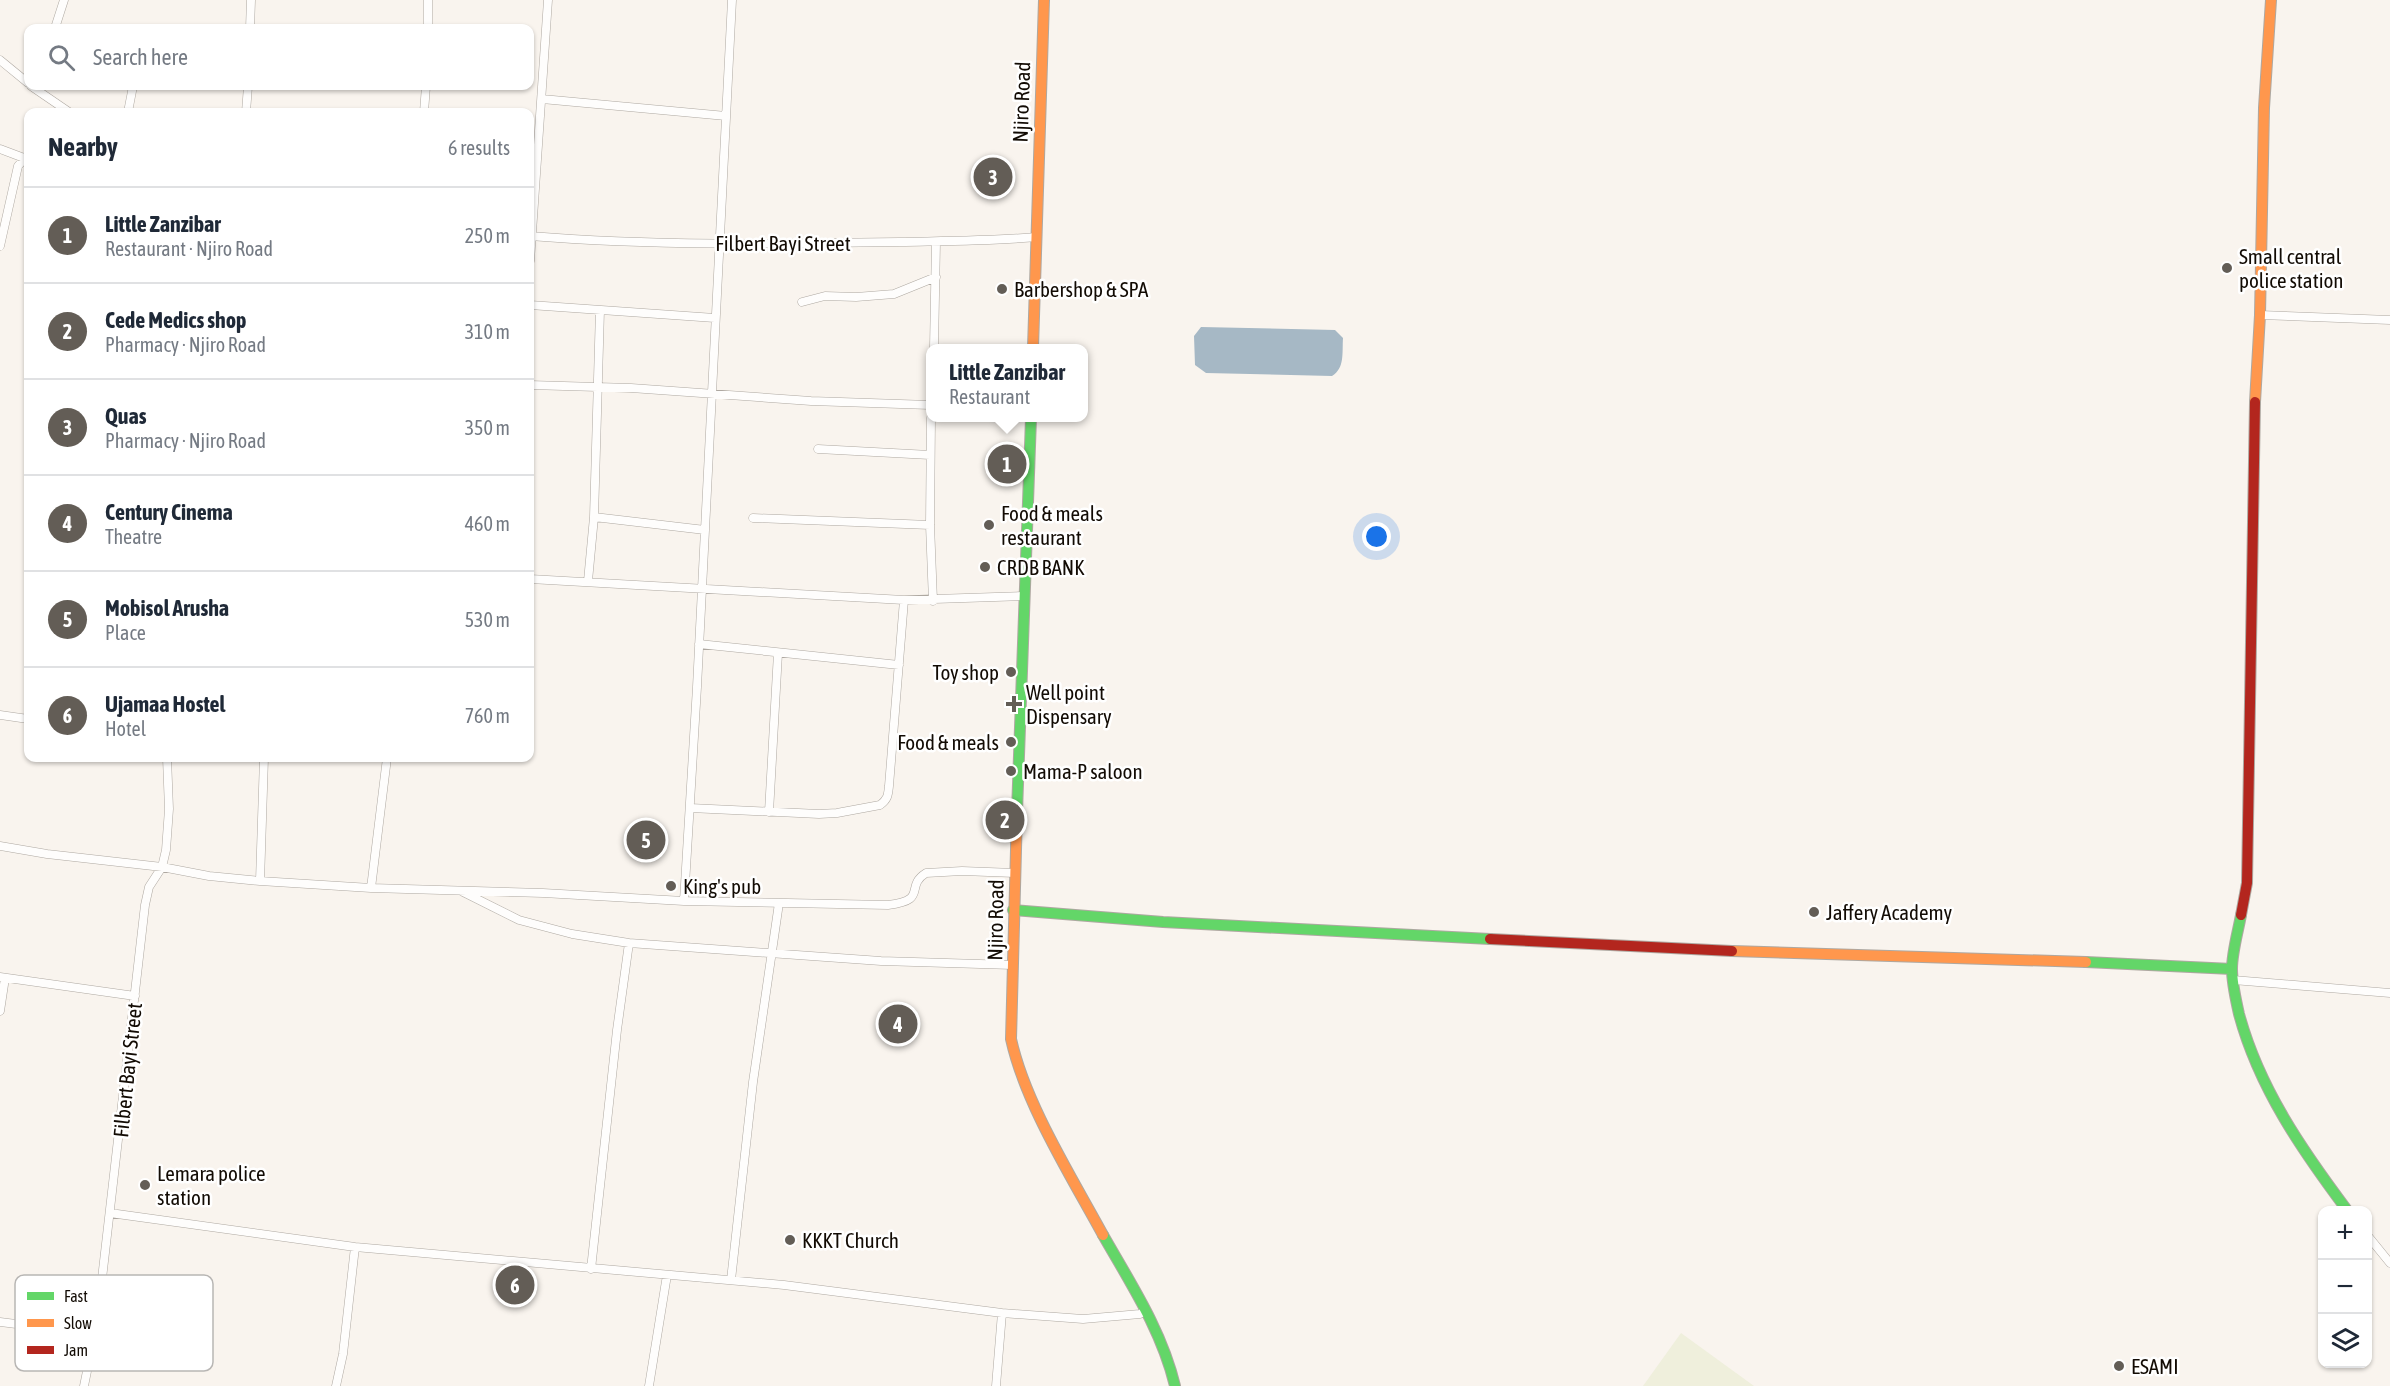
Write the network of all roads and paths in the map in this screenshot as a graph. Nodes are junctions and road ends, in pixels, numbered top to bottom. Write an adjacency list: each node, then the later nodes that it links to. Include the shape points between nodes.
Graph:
1 (64, 0): 8 (street)
2 (251, 0): 9 (street)
3 (428, 0): 10 (street)
4 (548, 0): 17 (street)
5 (732, 0): 22 (street)
6 (1044, 0): 28 (street, Njiro Road)
7 (2271, 0): 36 (street, via 2264,108)
8 (56, 24)
9 (250, 24)
10 (428, 24)
11 (0, 60): 12 (street)
12 (24, 79)
13 (39, 90): 18 (street)
14 (132, 90): 19 (street)
15 (248, 90): 20 (street)
16 (426, 90): 21 (street)
17 (542, 99): 22 (street); 26 (street)
18 (63, 108)
19 (129, 108)
20 (246, 108)
21 (424, 108)
22 (726, 116): 30 (street)
23 (0, 149): 24 (street)
24 (24, 156)
25 (24, 159): 31 (street, via 13,182)
26 (534, 190)
27 (534, 236): 30 (street, Filbert Bayi Street)
28 (1037, 237): 29 (street, Filbert Bayi Street); 40 (street, Njiro Road)
29 (936, 242): 30 (street, Filbert Bayi Street); 32 (street)
30 (721, 244): 37 (street)
31 (0, 246)
32 (936, 277): 33 (street, via 894,294 825,296); 39 (street)
33 (802, 302)
34 (534, 305): 35 (street)
35 (600, 310): 37 (street); 42 (street)
36 (2260, 315): 38 (street); 81 (street, via 2247,883)
37 (715, 318): 43 (street)
38 (2390, 320)
39 (934, 344)
40 (1034, 344)
41 (534, 385): 42 (street)
42 (599, 387): 43 (street); 49 (street)
43 (712, 394): 44 (street); 52 (street)
44 (926, 405)
45 (931, 422): 48 (street)
46 (1031, 422): 56 (street, Njiro Road)
47 (818, 449): 48 (street)
48 (930, 455): 51 (street)
49 (594, 517): 52 (street); 54 (street)
50 (753, 518): 51 (street)
51 (930, 525): 58 (street)
52 (705, 530): 55 (street)
53 (534, 579): 54 (street)
54 (588, 581): 55 (street)
55 (702, 589): 57 (street); 59 (street)
56 (1024, 596): 58 (street); 71 (street, Njiro Road)
57 (904, 600): 58 (street); 61 (street)
58 (933, 601)
59 (699, 644): 60 (street); 67 (street)
60 (778, 653): 61 (street); 68 (street)
61 (899, 665): 68 (street, via 887,799 880,805 837,813)
62 (0, 715): 63 (street)
63 (24, 718)
64 (167, 762): 70 (street, Filbert Bayi Street, via 169,809)
65 (264, 762): 72 (street)
66 (387, 762): 73 (street)
67 (690, 808): 68 (street); 75 (street)
68 (769, 812)
69 (0, 846): 70 (street)
70 (162, 867): 72 (street); 84 (street, Filbert Bayi Street, via 149,887 145,904)
71 (1015, 873): 76 (street, via 926,873 918,880 911,899 888,905); 77 (street, Njiro Road)
72 (260, 881): 73 (street)
73 (371, 888): 74 (street)
74 (458, 890): 75 (street); 78 (street, via 519,920)
75 (684, 901): 76 (street)
76 (779, 903): 79 (street)
77 (1013, 910): 80 (street, Njiro Road); 81 (street, via 1163,922 1791,954 2012,958)
78 (629, 943): 79 (street); 91 (street)
79 (771, 952): 80 (street, via 881,961); 94 (street)
80 (1013, 964): 95 (street, Njiro Road, via 1011,1039 1018,1069)
81 (2232, 975): 83 (street); 86 (street, via 2240,1020 2253,1056 2314,1166)
82 (3, 977): 84 (street); 85 (street)
83 (2390, 993)
84 (135, 996): 87 (street, Filbert Bayi Street)
85 (0, 1011)
86 (2344, 1206)
87 (110, 1213): 89 (street); 92 (street, Filbert Bayi Street)
88 (2372, 1242): 90 (street)
89 (355, 1247): 91 (street); 101 (street)
90 (2390, 1263)
91 (591, 1269): 93 (street)
92 (102, 1275)
93 (667, 1275): 94 (street); 102 (street)
94 (731, 1280): 96 (street)
95 (1146, 1310): 96 (street, via 1140,1314 1083,1319); 104 (street, Njiro Road, via 1168,1361)
96 (1002, 1313): 103 (street)
97 (0, 1322): 98 (street)
98 (15, 1324)
99 (87, 1371): 100 (street, Filbert Bayi Street)
100 (84, 1386)
101 (336, 1386)
102 (649, 1386)
103 (996, 1386)
104 (1174, 1386)

